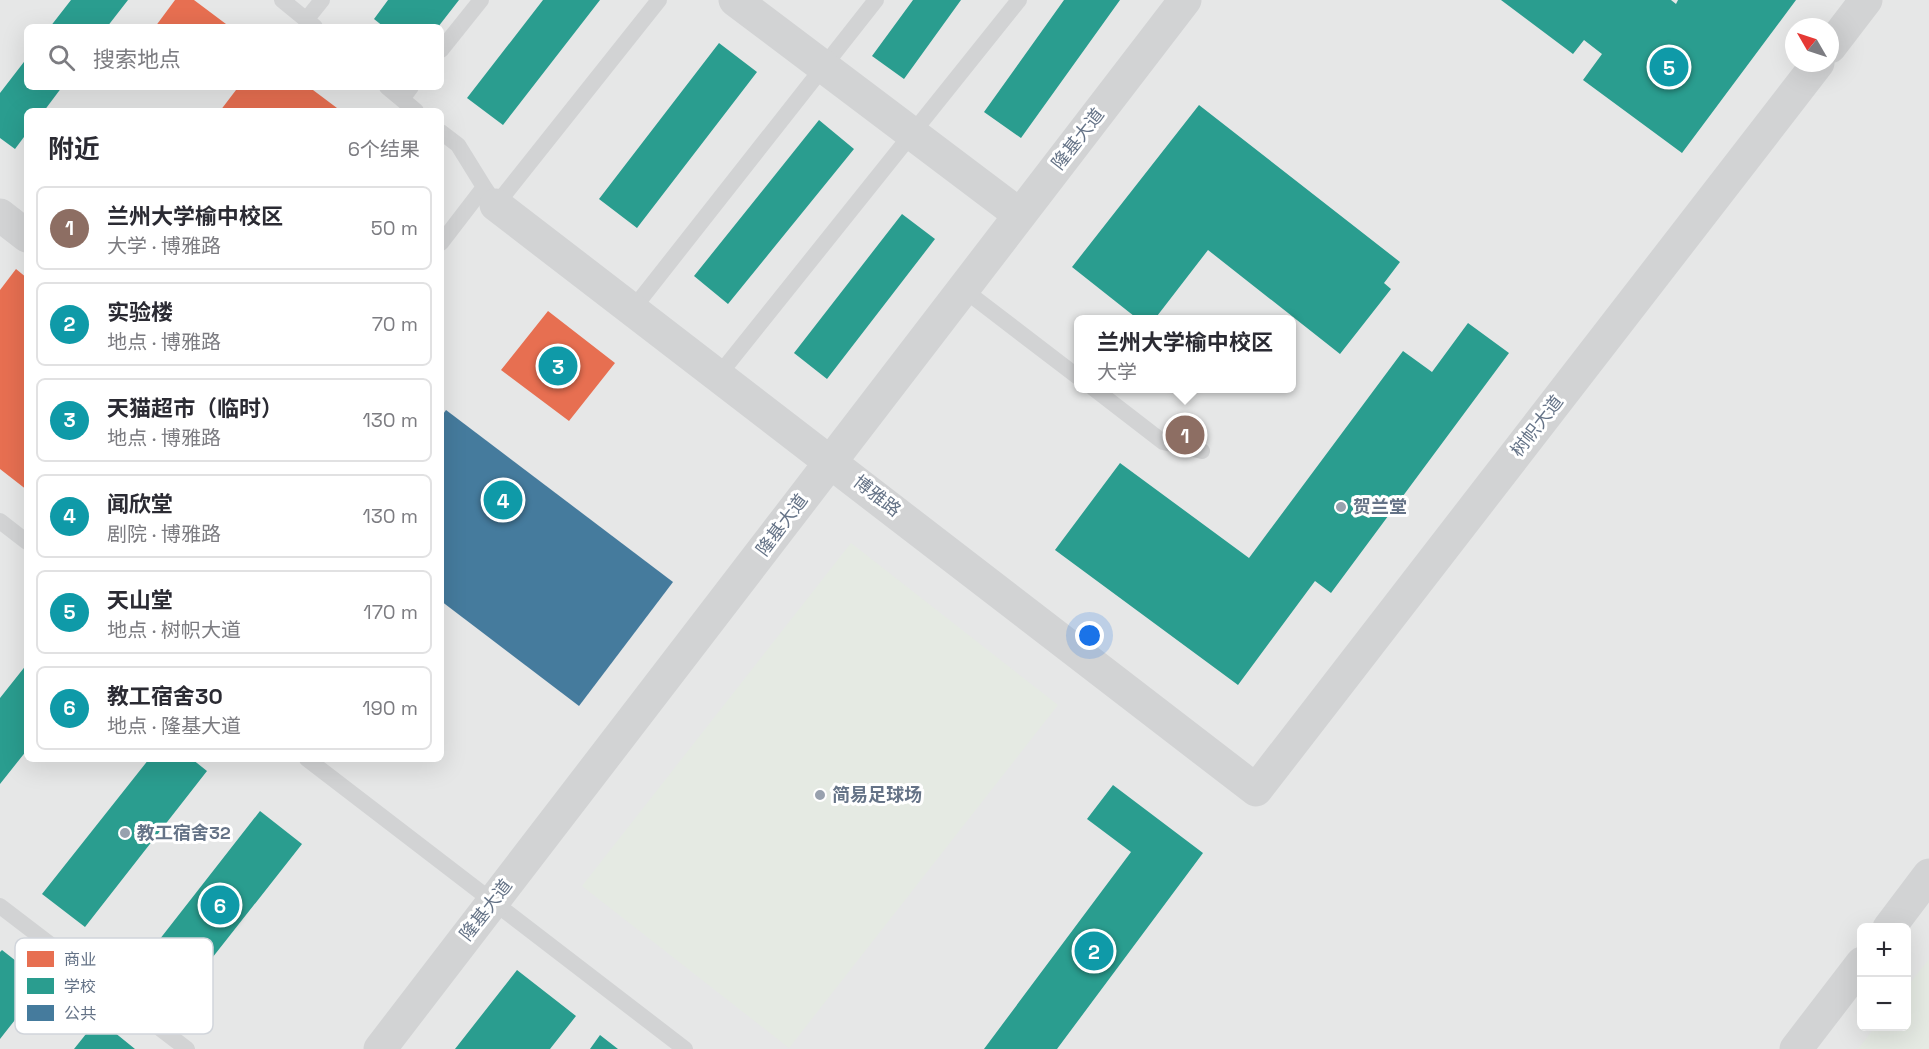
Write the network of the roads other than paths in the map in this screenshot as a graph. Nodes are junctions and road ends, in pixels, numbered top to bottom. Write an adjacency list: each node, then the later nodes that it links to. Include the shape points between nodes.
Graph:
1 (282, 0): 10 (lane)
2 (322, 0): 10 (lane)
3 (481, 0): 12 (lane)
4 (659, 0): 19 (lane)
5 (735, 0): 13 (street)
6 (876, 0): 13 (lane)
7 (1019, 0): 18 (lane)
8 (1866, 0): 11 (street)
9 (1178, 2): 21 (street, 隆基大道)
10 (310, 23)
11 (1839, 35)
12 (444, 46)
13 (824, 67): 18 (street); 25 (lane)
14 (1811, 72): 34 (street, 树帜大道)
15 (406, 93): 16 (lane)
16 (414, 108)
17 (444, 134): 19 (lane, via 458,145)
18 (912, 134): 21 (street); 27 (lane)
19 (490, 196): 23 (lane); 25 (street, 博雅路)
20 (0, 215): 22 (street)
21 (1020, 215): 24 (street, 隆基大道)
22 (24, 234)
23 (444, 240)
24 (963, 289): 26 (lane); 30 (street, 隆基大道)
25 (632, 309): 27 (street, 博雅路)
26 (1074, 374)
27 (718, 375): 30 (street, 博雅路)
28 (1099, 393): 29 (lane, via 1163,442)
29 (1202, 451)
30 (831, 461): 34 (street, 博雅路); 36 (street, 隆基大道)
31 (0, 521): 32 (lane)
32 (24, 540)
33 (311, 762): 36 (lane)
34 (1257, 789)
35 (1929, 875): 38 (street)
36 (493, 901): 43 (street, 隆基大道); 44 (lane)
37 (0, 906): 39 (lane)
38 (1892, 923)
39 (42, 938)
40 (1857, 970): 45 (street)
41 (167, 1034): 42 (lane)
42 (187, 1049)
43 (380, 1049)
44 (686, 1049)
45 (1796, 1049)

